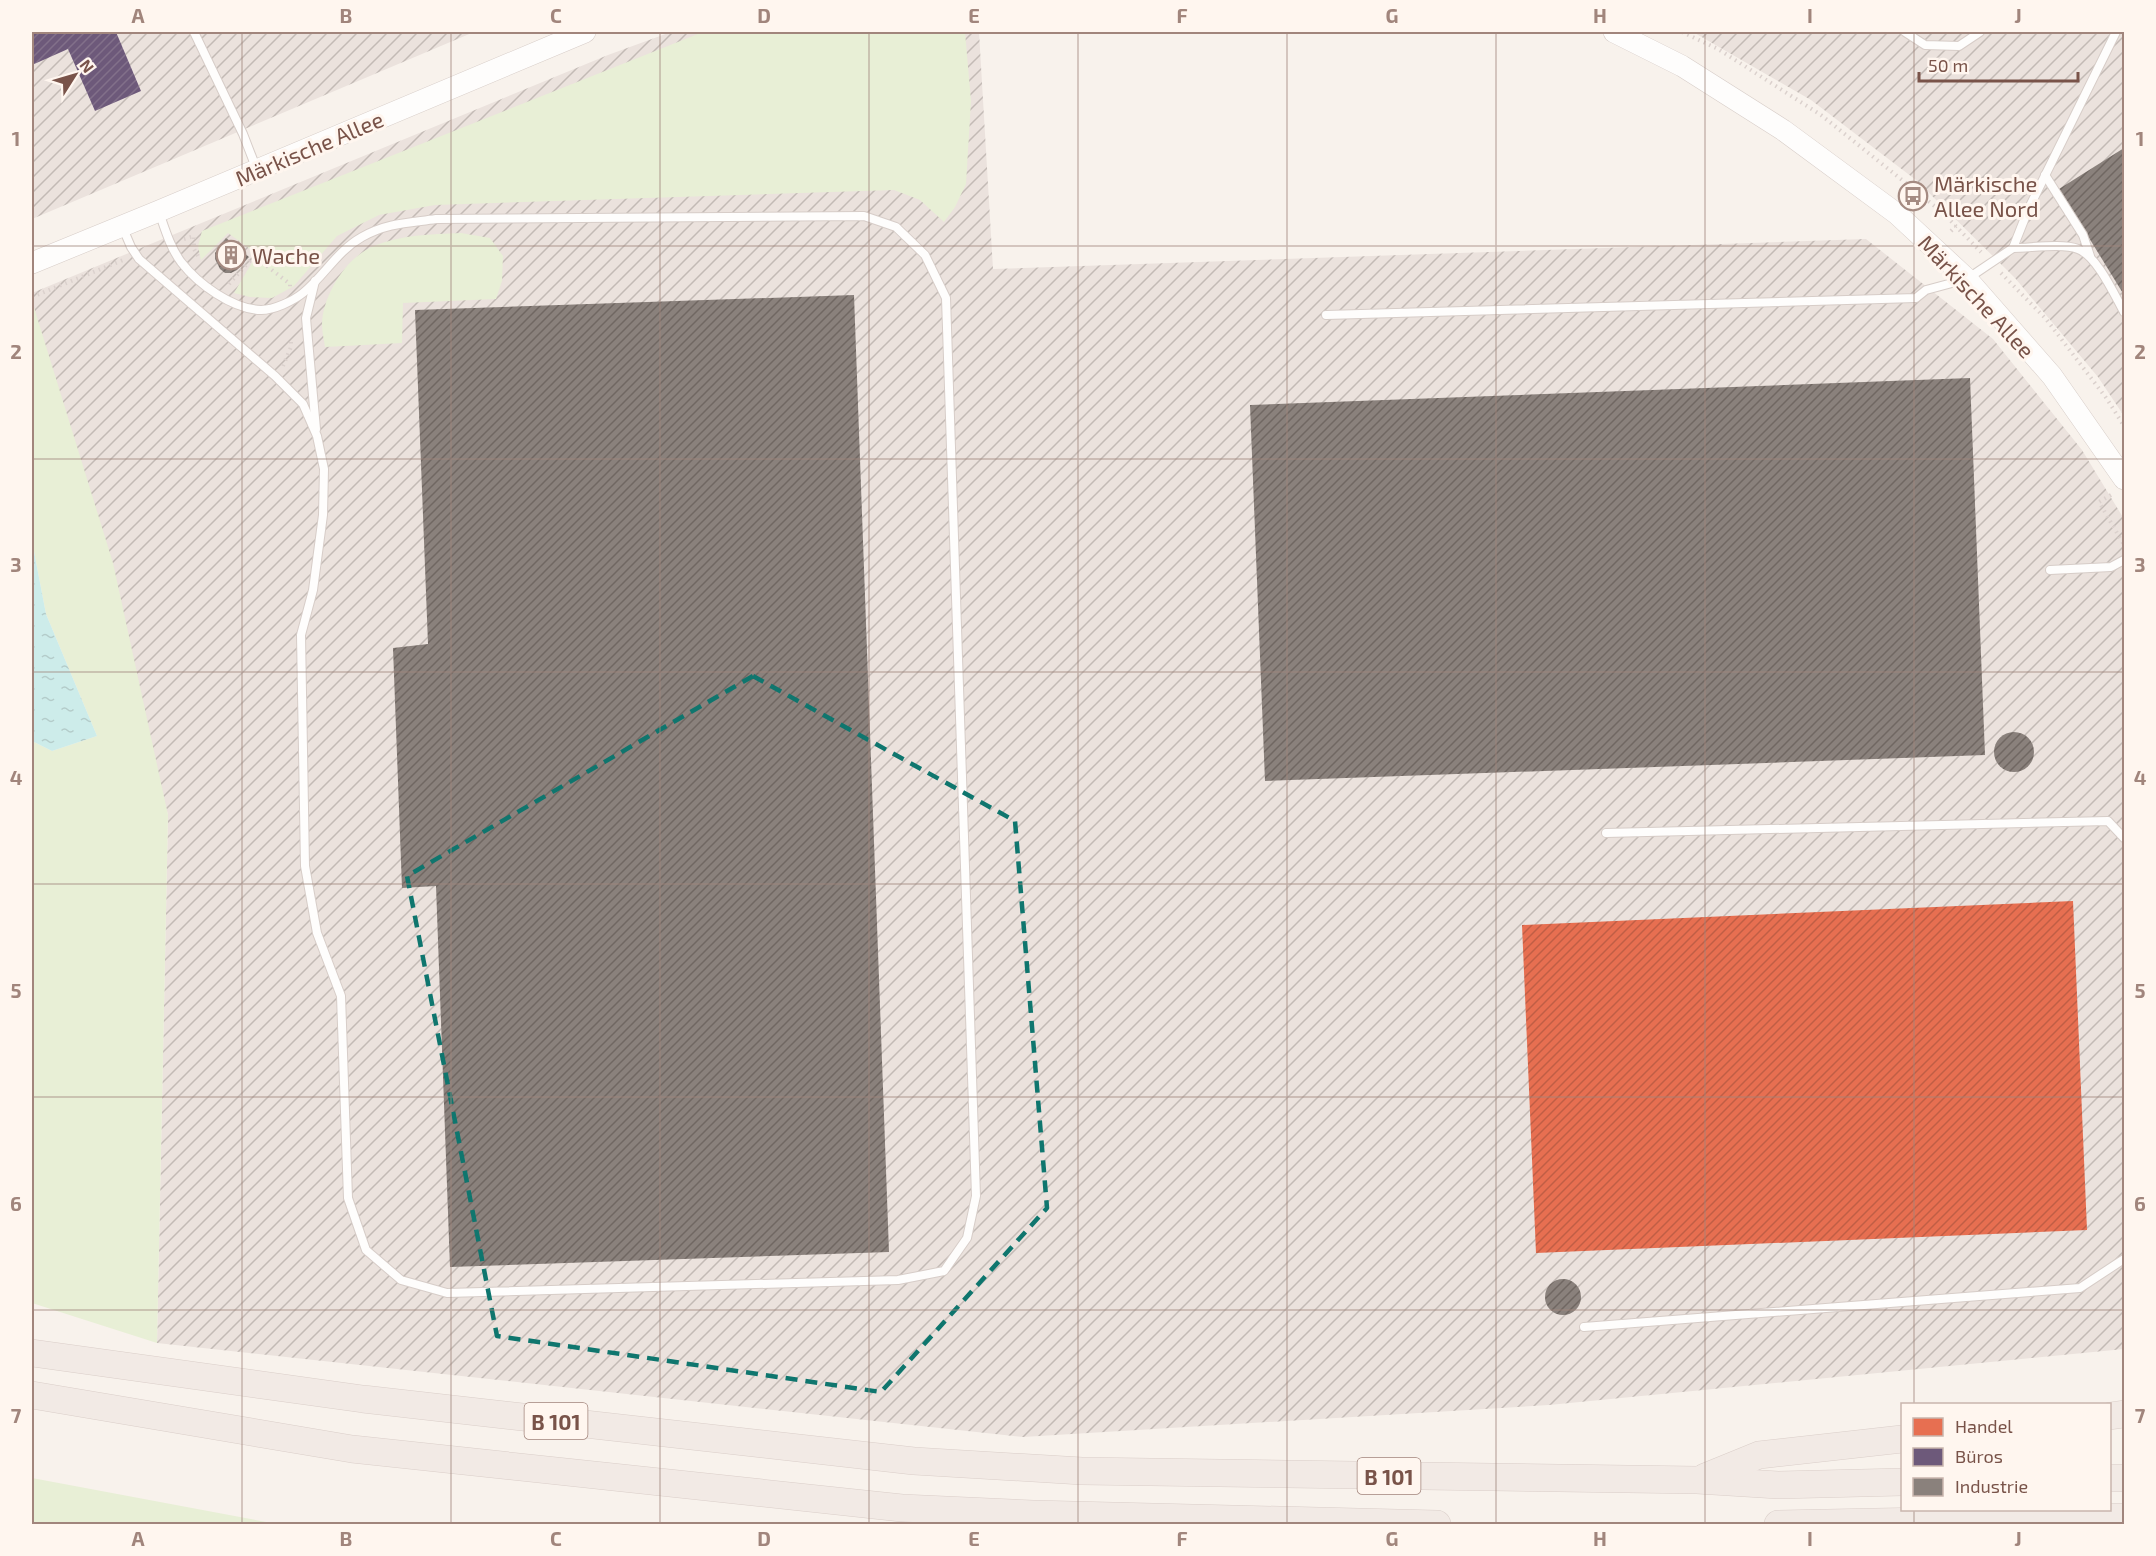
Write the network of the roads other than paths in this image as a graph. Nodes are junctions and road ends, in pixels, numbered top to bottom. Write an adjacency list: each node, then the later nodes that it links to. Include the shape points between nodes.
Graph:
1 (194, 32): 7 (lane)
2 (585, 32): 7 (street, Märkische Allee)
3 (1614, 32): 14 (street, Märkische Allee, via 1682,66 1783,130 1898,214)
4 (1905, 32): 5 (lane, via 1925,45 1959,46)
5 (1980, 32)
6 (2116, 32): 8 (lane)
7 (257, 170): 9 (street, Märkische Allee)
8 (2045, 175): 11 (lane); 12 (lane, via 2083,235)
9 (159, 212): 10 (street, Märkische Allee); 15 (lane, via 180,261 195,277 236,304 262,310 287,303)
10 (122, 226): 13 (street, Märkische Allee); 18 (lane, via 136,255 303,404)
11 (2013, 248): 12 (lane, via 2077,248); 14 (lane)
12 (2090, 256): 16 (lane)
13 (32, 263)
14 (1967, 279): 17 (lane, via 1926,290 1916,298); 19 (street, Märkische Allee, via 2052,376 2105,448)
15 (315, 281): 18 (lane, via 306,318); 18 (lane, via 344,248 385,225 436,219 864,216 896,227 925,255 946,298 976,1196 967,1238 944,1271 898,1280 447,1293 401,1280 366,1250 348,1198 341,996 317,933 305,866 301,635 314,590 323,514 324,469)
16 (2124, 312)
17 (1326, 315)
18 (316, 436)
19 (2121, 485)
20 (2124, 560): 21 (lane, via 2111,567)
21 (2050, 570)
22 (1606, 833): 23 (lane, via 2108,821)
23 (2124, 838)
24 (2124, 1259): 25 (lane, via 2080,1288)
25 (1584, 1326)
26 (32, 1353): 29 (highway, B 101, via 363,1399 914,1461 1093,1471)
27 (32, 1395): 32 (highway, B 101, via 352,1449 902,1508)
28 (1901, 1439): 29 (highway, via 1759,1455)
29 (1697, 1480): 30 (highway, B 101, via 1778,1485)
30 (1901, 1482)
31 (2124, 1517): 33 (highway)
32 (1437, 1524)
33 (1778, 1524)

